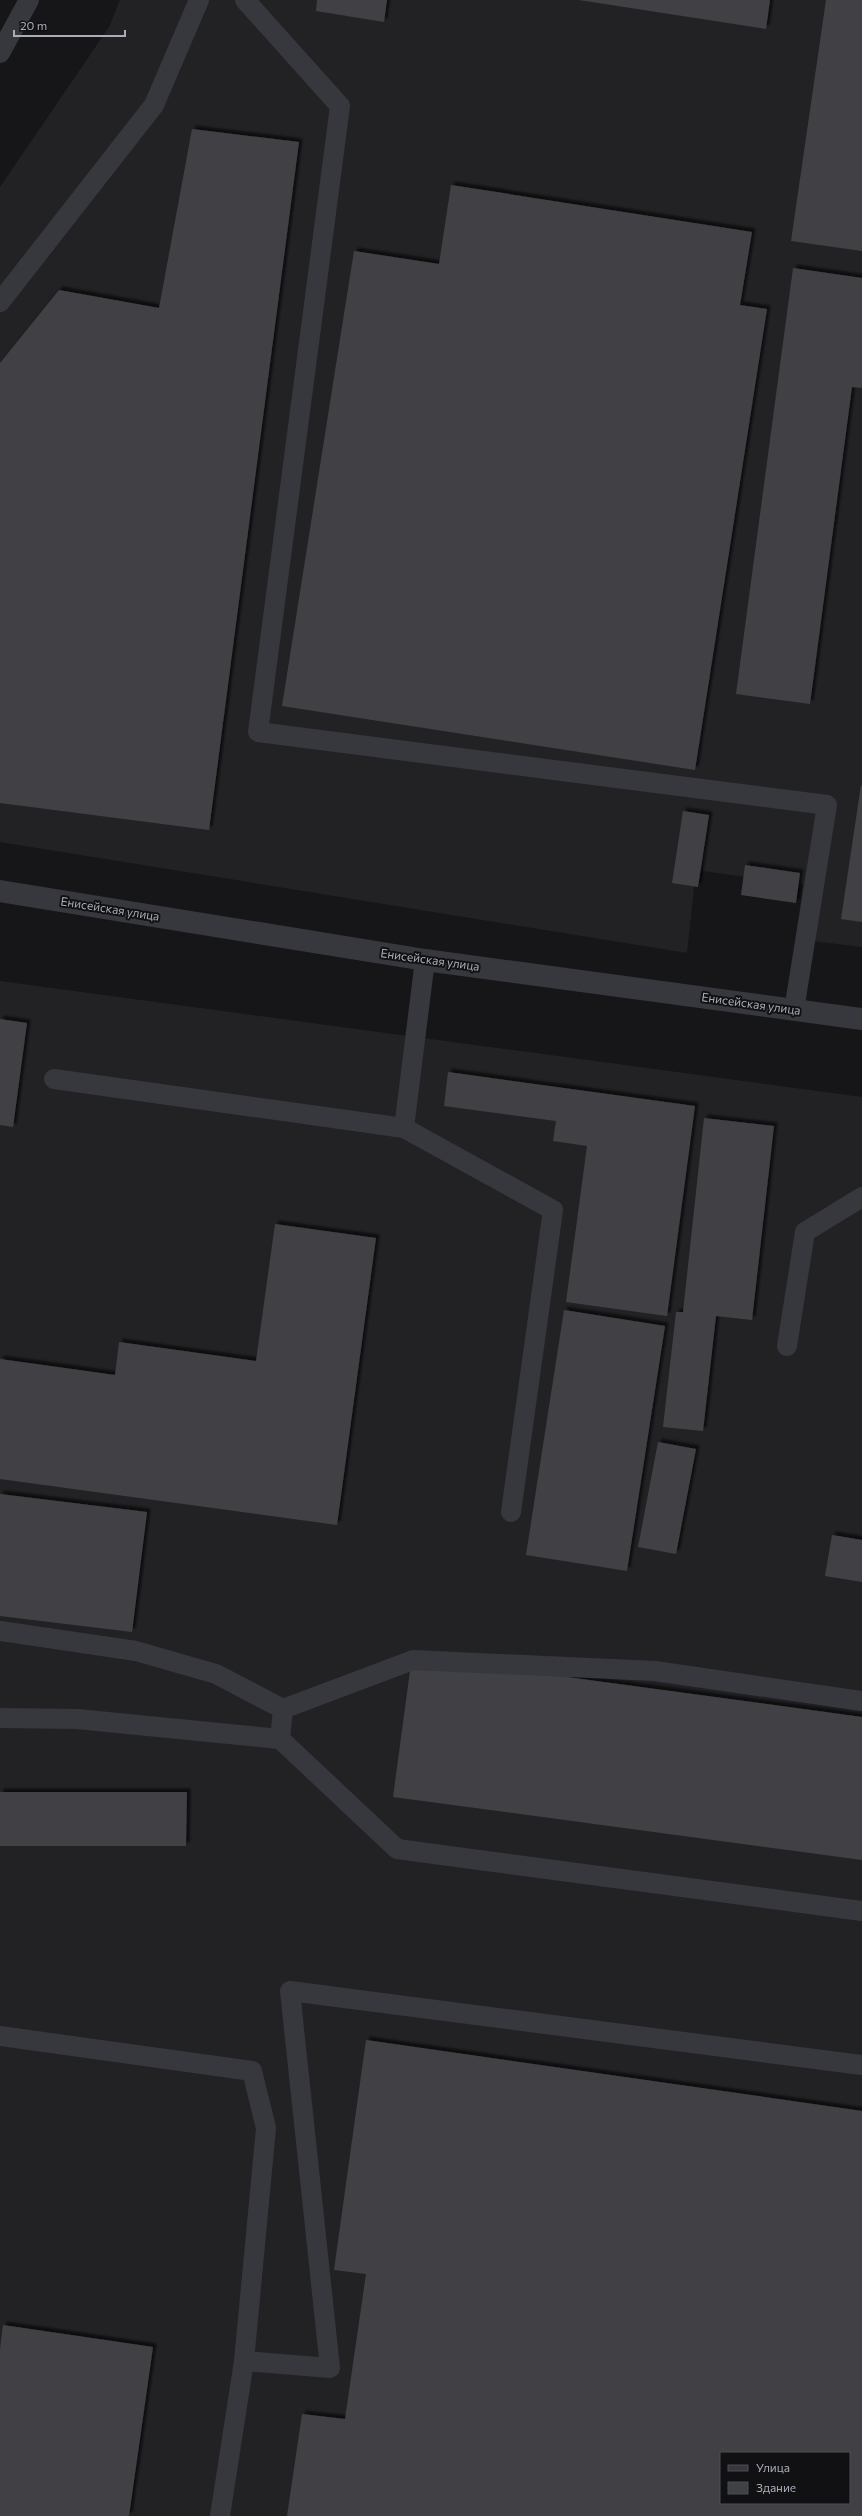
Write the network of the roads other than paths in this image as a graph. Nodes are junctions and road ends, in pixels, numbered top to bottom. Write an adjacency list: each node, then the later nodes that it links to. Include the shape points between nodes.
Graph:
1 (29, 0): 4 (lane)
2 (199, 0): 5 (lane, via 154,105)
3 (245, 0): 8 (lane, via 340,106 258,732 827,805)
4 (0, 53)
5 (0, 302)
6 (0, 891): 7 (street, Енисейская улица)
7 (425, 960): 8 (street, Енисейская улица); 11 (lane)
8 (794, 1010): 9 (street, Енисейская улица)
9 (862, 1019)
10 (54, 1079): 11 (lane)
11 (404, 1128): 14 (lane, via 553,1210)
12 (862, 1197): 13 (lane, via 805,1232)
13 (787, 1346)
14 (511, 1512)
15 (0, 1631): 17 (lane, via 136,1651 216,1674)
16 (862, 1701): 17 (lane, via 655,1670 413,1660)
17 (283, 1709): 19 (lane)
18 (0, 1718): 19 (lane, via 77,1720)
19 (280, 1739): 20 (lane, via 397,1849)
20 (862, 1911)
21 (0, 2036): 23 (lane, via 252,2071 266,2128)
22 (862, 2065): 23 (lane, via 290,1991 330,2368)
23 (244, 2362): 24 (lane)
24 (220, 2516)

